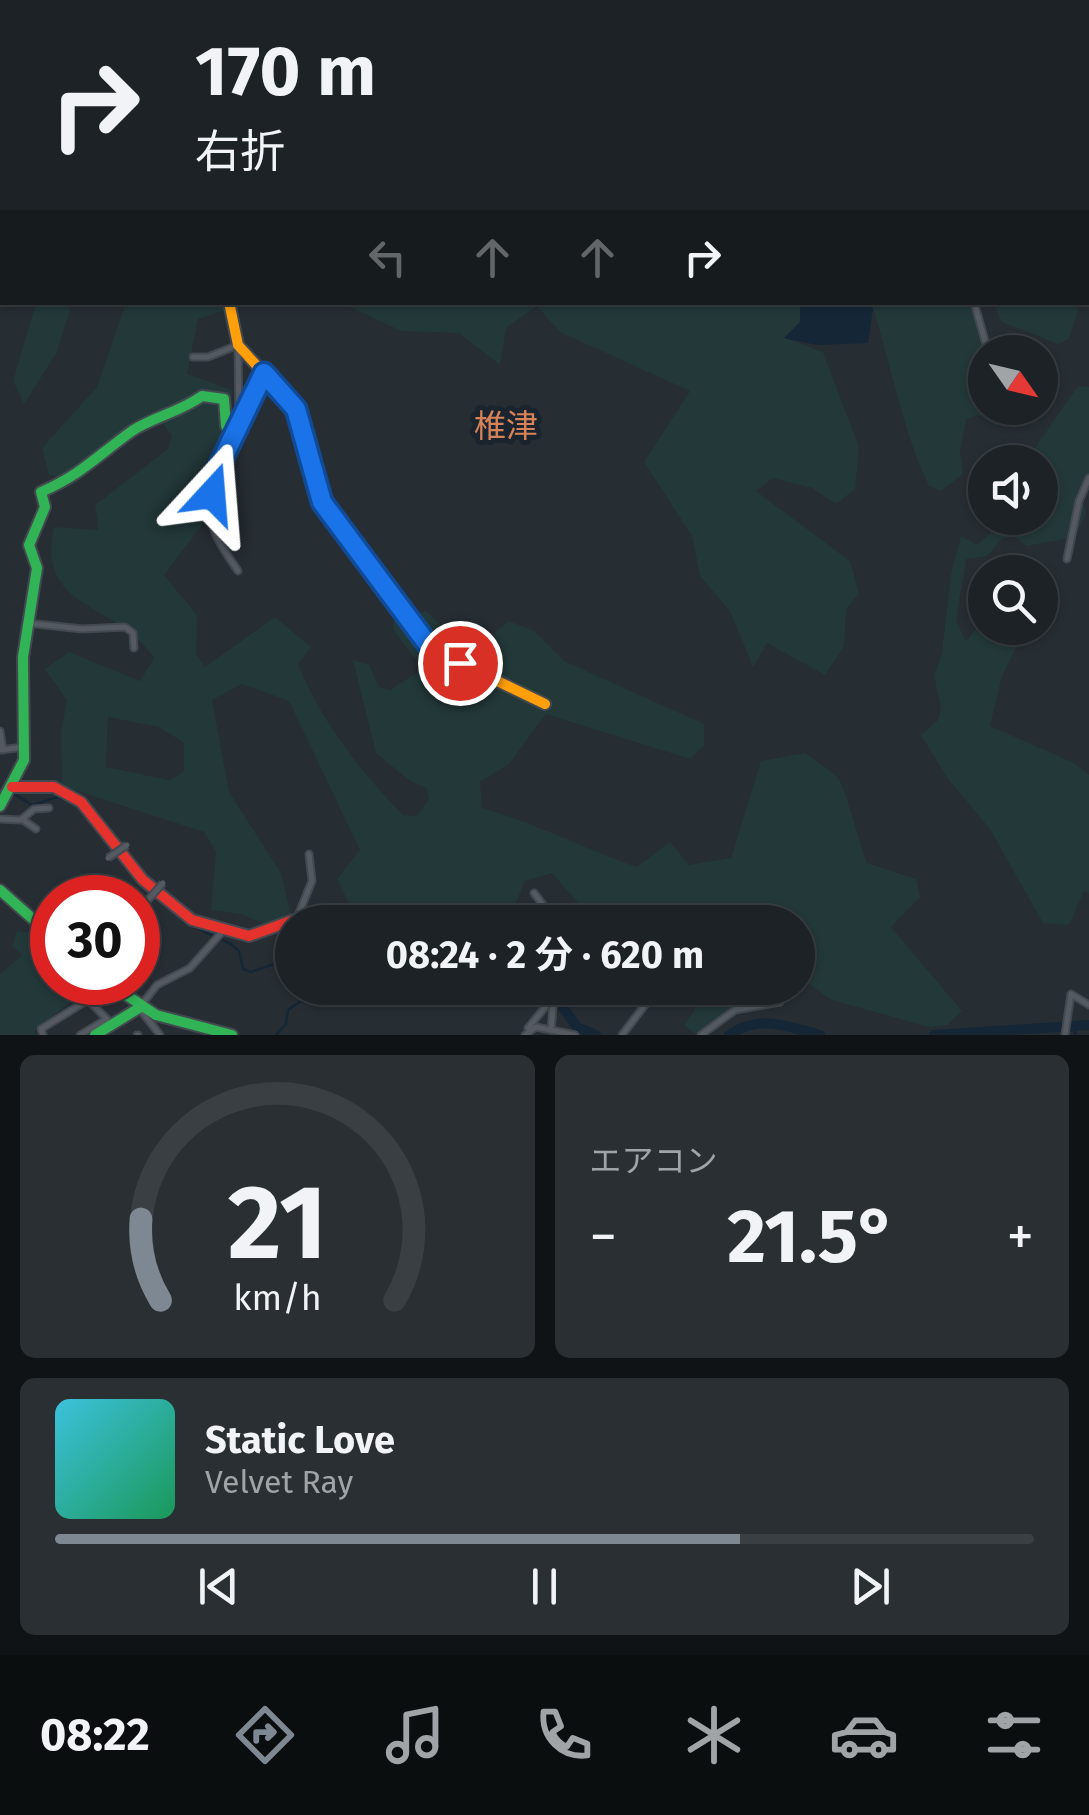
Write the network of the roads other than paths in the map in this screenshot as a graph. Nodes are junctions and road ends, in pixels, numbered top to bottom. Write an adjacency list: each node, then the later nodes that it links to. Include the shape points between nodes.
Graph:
1 (230, 305): 4 (street)
2 (975, 305): 3 (street)
3 (983, 335)
4 (238, 345): 5 (street); 6 (street); 7 (street)
5 (193, 357)
6 (264, 373): 7 (street); 14 (street, via 296,409 322,502 432,650)
7 (245, 402): 8 (street)
8 (235, 430): 11 (street, via 212,494 214,529); 12 (street, via 226,426 224,400 202,396 178,414 135,429 80,476 41,492 45,508 29,545 37,568)
9 (1089, 478): 10 (street)
10 (1067, 559)
11 (238, 571)
12 (27, 623): 13 (street, via 125,627); 16 (street)
13 (134, 648)
14 (544, 704)
15 (0, 731): 17 (street)
16 (24, 746): 17 (street); 18 (street)
17 (2, 750)
18 (11, 787): 19 (street); 35 (street, via 54,787 81,802 157,894)
19 (0, 806)
20 (49, 808): 22 (street)
21 (0, 819): 22 (street)
22 (22, 819): 23 (street)
23 (36, 828)
24 (127, 845): 26 (street, bridge)
25 (309, 854): 31 (street, via 312,882)
26 (108, 858)
27 (163, 882): 28 (street, bridge)
28 (160, 886)
29 (0, 890): 33 (street)
30 (534, 893): 32 (street)
31 (302, 905)
32 (541, 905)
33 (30, 917)
34 (275, 926): 35 (street, via 249,936)
35 (222, 932): 42 (street)
36 (1089, 1004): 53 (street, via 1071,994)
37 (135, 1005): 42 (street)
38 (547, 1005): 44 (street)
39 (551, 1005): 43 (street)
40 (645, 1005): 51 (street)
41 (763, 1005): 52 (street, via 734,1010)
42 (139, 1008): 47 (street); 48 (street); 49 (street)
43 (551, 1030): 44 (street); 50 (street)
44 (526, 1033)
45 (43, 1035): 46 (street, via 42,1029 88,1000 108,1018)
46 (80, 1035)
47 (95, 1035)
48 (160, 1035)
49 (232, 1035)
50 (575, 1035)
51 (622, 1035)
52 (700, 1035)
53 (1066, 1035)

